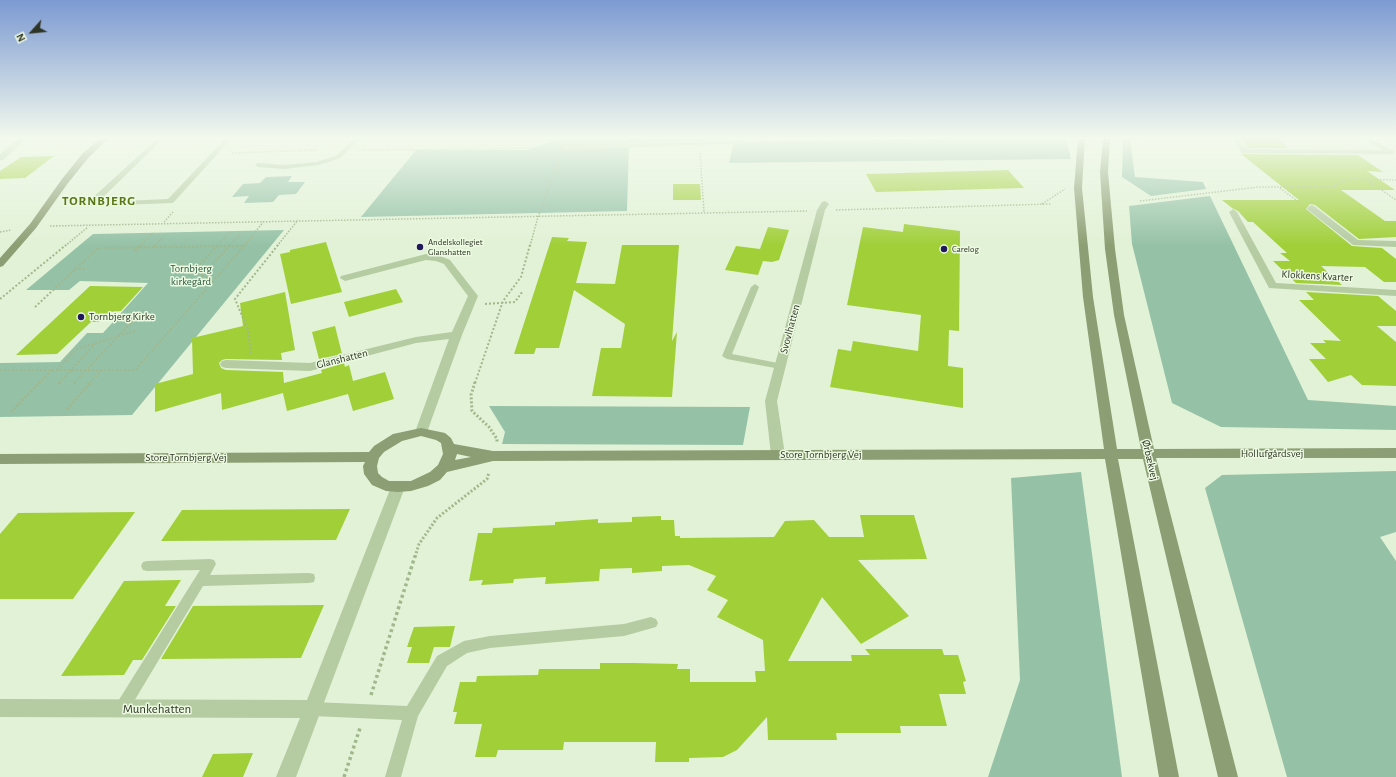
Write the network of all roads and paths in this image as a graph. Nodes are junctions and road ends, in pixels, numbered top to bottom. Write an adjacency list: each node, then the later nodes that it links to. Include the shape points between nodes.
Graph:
1 (70, 174): 23 (main road)
2 (123, 174): 3 (lane, via 91,204 170,201)
3 (195, 174)
4 (553, 174): 20 (path)
5 (702, 174): 18 (path)
6 (1079, 174): 76 (main road, via 1088,297)
7 (1104, 174): 77 (main road, Ørbækvej, via 1110,249 1119,315)
8 (1366, 179): 9 (path); 11 (path, via 1344,180 1322,188); 12 (path)
9 (1396, 180)
10 (1066, 182): 14 (path, via 1065,189)
11 (1280, 188): 13 (path, via 1259,187); 17 (path, via 1301,204)
12 (1396, 200)
13 (1140, 201)
14 (1042, 204): 15 (path); 16 (path)
15 (1051, 204)
16 (823, 207): 18 (path); 61 (street, Svovlhatten)
17 (1311, 208): 30 (street, via 1356,243)
18 (704, 212): 20 (path)
19 (1233, 212): 49 (street, Klokkens Kvarter, via 1273,286)
20 (538, 217): 21 (path); 51 (path, via 521,277)
21 (298, 220): 22 (path); 60 (path, via 235,298 248,330)
22 (264, 221): 24 (path); 32 (path)
23 (33, 226): 24 (path); 25 (path); 38 (main road)
24 (88, 226): 50 (path)
25 (0, 232)
26 (230, 232): 35 (path)
27 (241, 232): 31 (path)
28 (153, 233): 33 (path)
29 (167, 234): 34 (path)
30 (1396, 244)
31 (228, 246): 32 (path); 35 (path); 42 (path)
32 (244, 246): 44 (path)
33 (139, 247): 34 (path); 36 (path); 39 (path, via 98,248)
34 (153, 247): 35 (path)
35 (216, 247): 41 (path)
36 (135, 251)
37 (178, 261): 41 (path)
38 (0, 264)
39 (74, 269): 40 (path); 53 (path)
40 (86, 270)
41 (195, 270): 42 (path); 45 (path)
42 (202, 276): 44 (path); 46 (path)
43 (345, 278): 52 (street, via 426,257 438,258 447,262 473,296)
44 (213, 282): 67 (path, via 135,370)
45 (181, 285)
46 (194, 285)
47 (755, 287): 61 (lane, via 727,356)
48 (522, 292): 51 (path, via 515,302)
49 (1396, 293)
50 (0, 299)
51 (502, 303): 52 (path); 78 (path, via 471,395 472,411 489,427 497,439)
52 (469, 306): 56 (street)
53 (35, 307)
54 (145, 308): 57 (path)
55 (138, 330): 57 (path)
56 (456, 335): 60 (street, Glanshatten, via 416,340 310,367); 72 (street)
57 (118, 336): 58 (path); 66 (path)
58 (96, 343): 64 (path, via 77,349); 65 (path)
59 (226, 364): 60 (street, Glanshatten)
60 (252, 365)
61 (780, 366): 75 (street, Svovlhatten, via 771,401)
62 (0, 370): 63 (path)
63 (52, 370): 64 (path); 71 (path)
64 (57, 370): 65 (path)
65 (71, 370): 66 (path); 69 (path)
66 (87, 370): 67 (path); 68 (path)
67 (102, 370): 70 (path)
68 (74, 383)
69 (58, 384)
70 (67, 409)
71 (11, 412)
72 (421, 432): 73 (main road, via 440,436); 79 (main road, via 398,437 379,449)
73 (449, 448): 78 (main road, Store Tornbjerg Vej); 81 (main road, via 448,461)
74 (1396, 453): 77 (main road, Hollufgårdsvej)
75 (778, 455): 76 (main road, Store Tornbjerg Vej); 78 (main road, Store Tornbjerg Vej)
76 (1110, 455): 77 (main road, Store Tornbjerg Vej); 95 (main road)
77 (1148, 455): 96 (main road, Ørbækvej)
78 (493, 456): 81 (main road, Store Tornbjerg Vej); 90 (path, via 487,479 437,518 419,544)
79 (373, 457): 80 (main road, Store Tornbjerg Vej); 82 (main road, via 371,474 386,486)
80 (0, 459)
81 (443, 468): 82 (main road, via 423,482)
82 (398, 487): 89 (street)
83 (147, 566): 85 (lane, via 210,564)
84 (309, 578): 85 (lane)
85 (200, 581): 88 (lane)
86 (651, 623): 91 (lane, via 624,630 490,642 464,647 442,660)
87 (0, 708): 88 (street, Munkehatten)
88 (122, 708): 89 (street, Munkehatten)
89 (313, 709): 90 (lane); 92 (street)
90 (366, 710): 91 (lane); 93 (path)
91 (411, 713): 94 (lane)
92 (286, 777)
93 (344, 777)
94 (393, 777)
95 (1168, 777)
96 (1228, 777)

